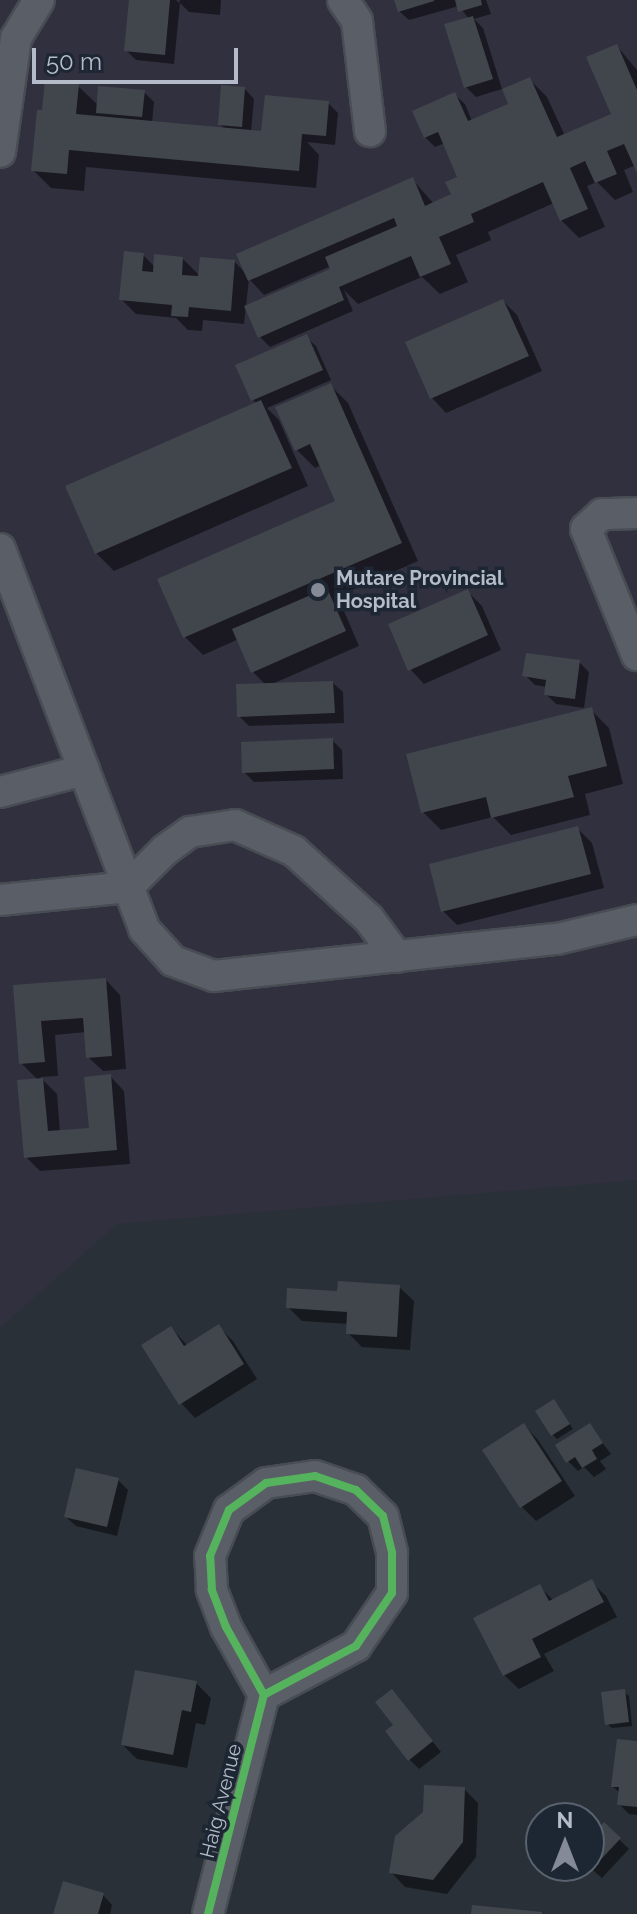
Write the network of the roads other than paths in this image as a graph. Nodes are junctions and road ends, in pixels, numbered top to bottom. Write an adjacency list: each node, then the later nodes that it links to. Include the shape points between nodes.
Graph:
1 (39, 0): 4 (street, via 16,38)
2 (343, 0): 3 (street, via 357,21)
3 (370, 131)
4 (0, 152)
5 (637, 513): 7 (street, via 602,514 586,529)
6 (0, 549): 8 (street)
7 (637, 655)
8 (84, 770): 9 (street); 10 (street)
9 (0, 792)
10 (128, 887): 11 (street); 13 (street, via 144,929 173,961 214,976); 13 (street, via 190,832 235,825 294,851 369,919)
11 (0, 900)
12 (637, 920): 13 (street, via 557,939)
13 (397, 957)
14 (264, 1695): 14 (street, via 226,1627 212,1590 210,1556 229,1510 266,1483 315,1476 356,1490 383,1516 392,1553 392,1593 356,1646); 15 (street, Haig Avenue)
15 (208, 1914)

